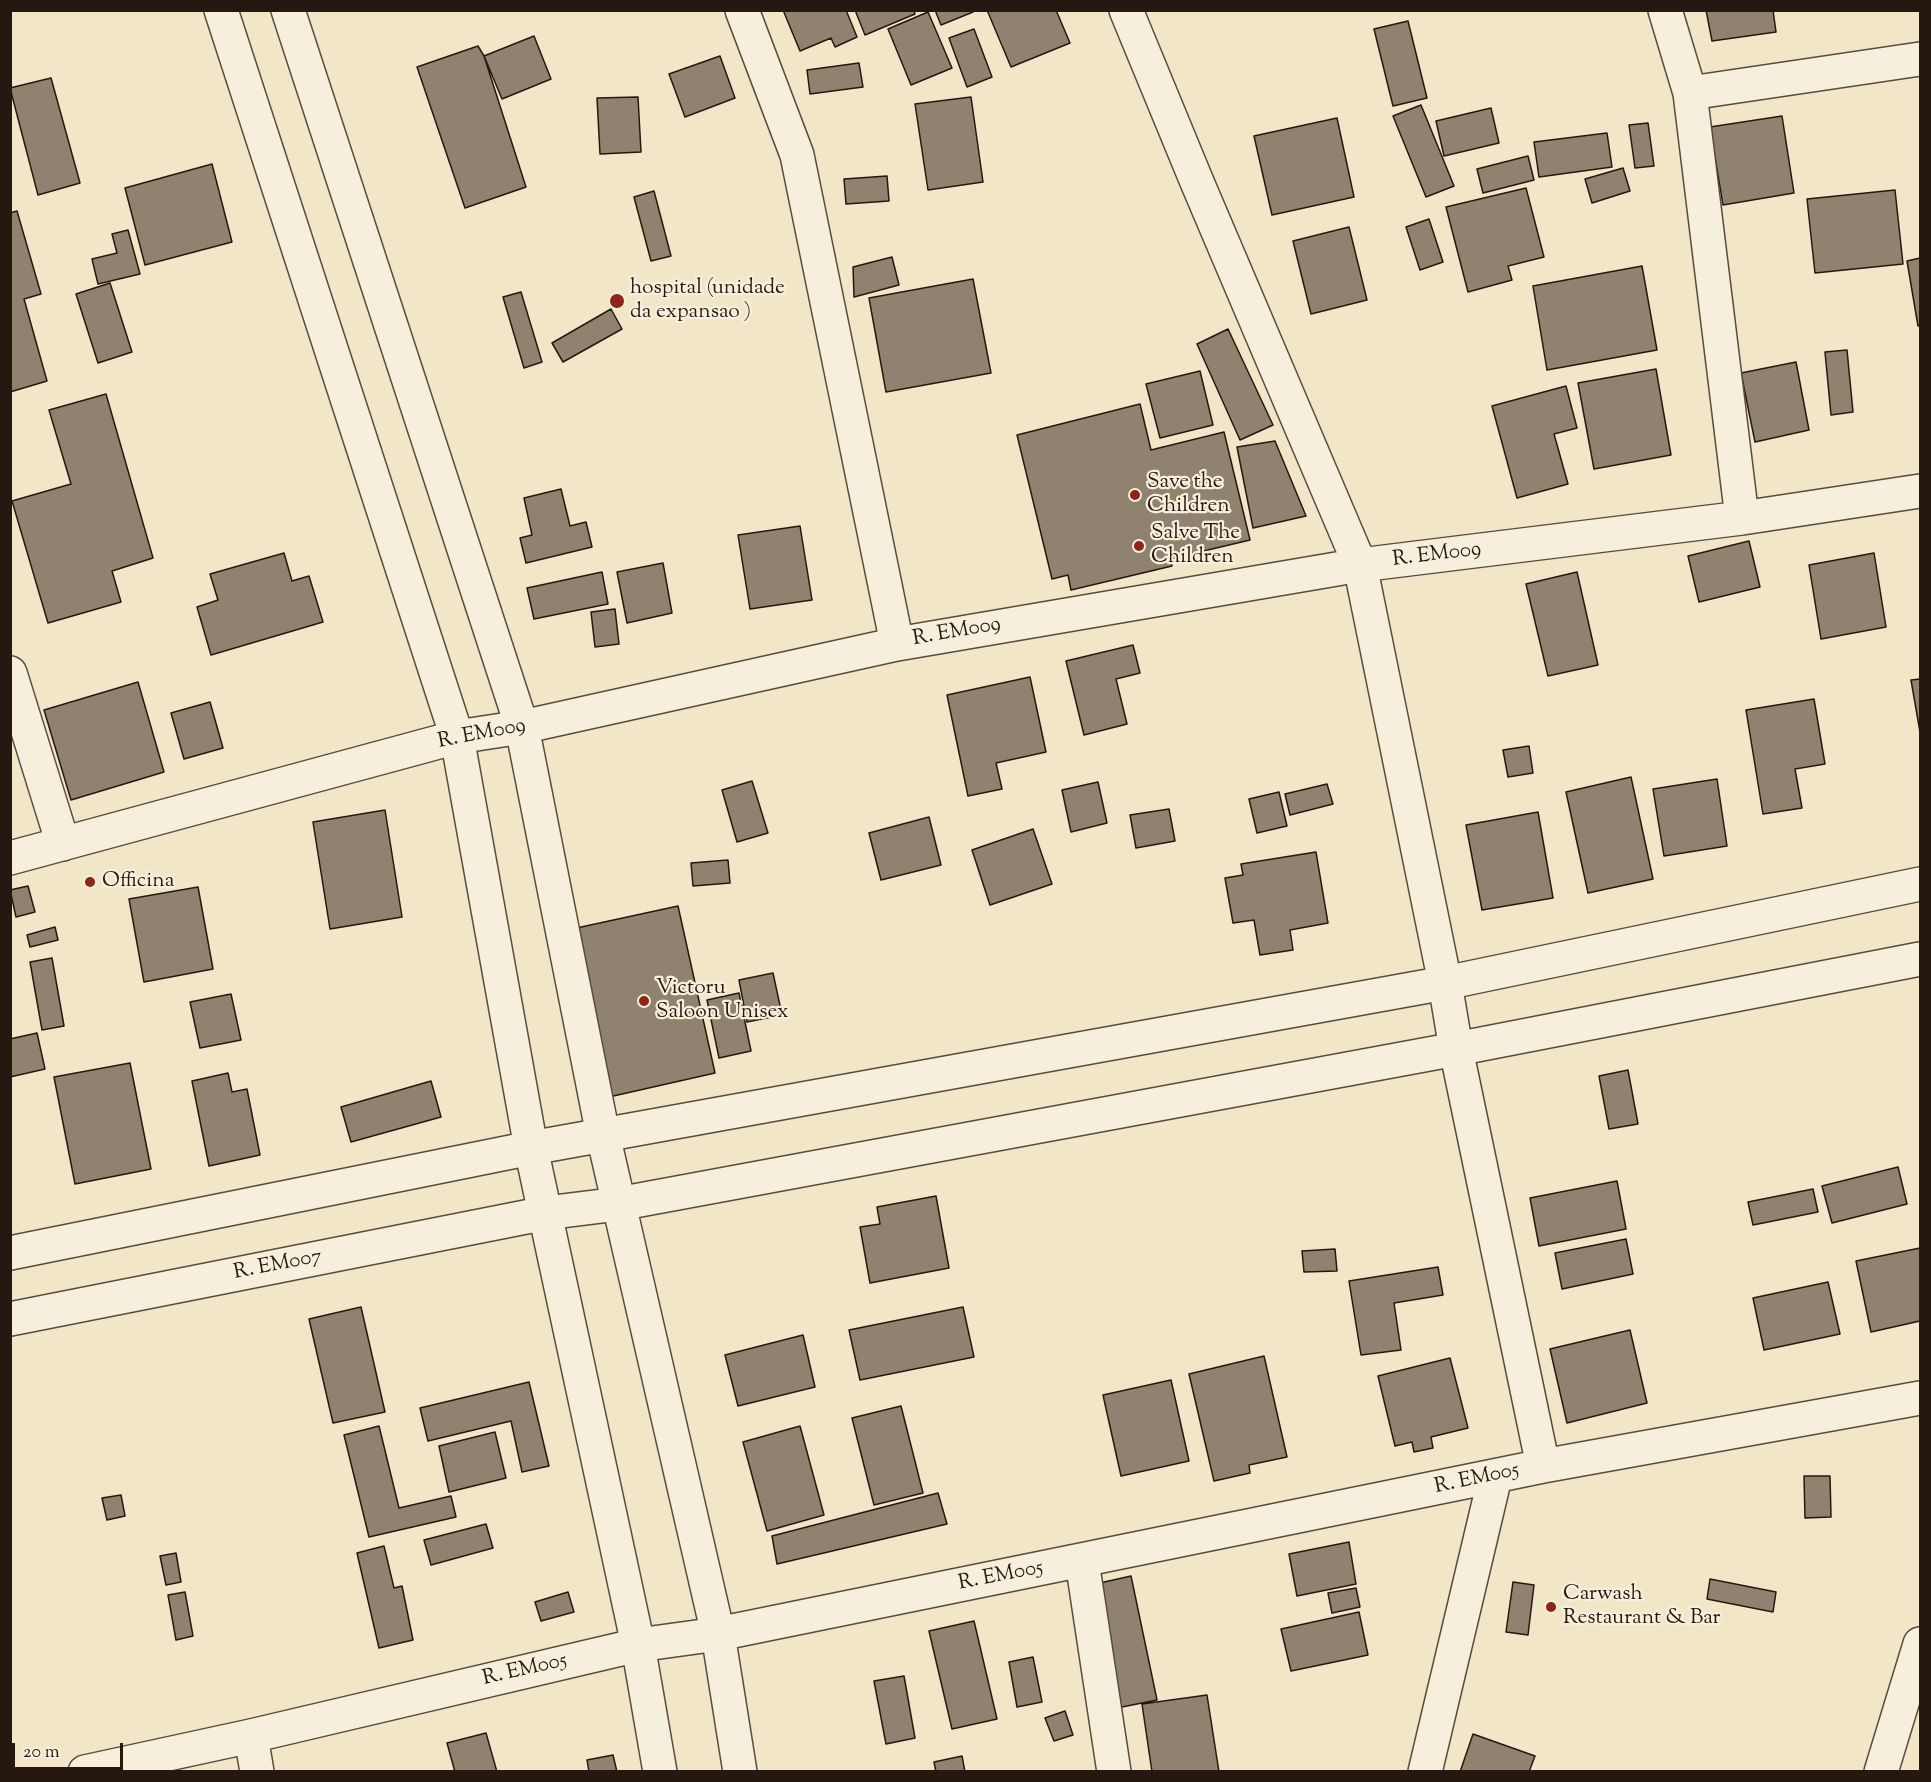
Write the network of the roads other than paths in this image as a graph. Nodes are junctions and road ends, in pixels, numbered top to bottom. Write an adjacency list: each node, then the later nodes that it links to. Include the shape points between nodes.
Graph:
1 (221, 10): 14 (street)
2 (288, 10): 13 (street)
3 (742, 10): 11 (street, via 797,155)
4 (1126, 10): 10 (street)
5 (1665, 10): 7 (street)
6 (1920, 59): 7 (street)
7 (1690, 93): 9 (street)
8 (1920, 491): 9 (street, R. EM009)
9 (1742, 518): 10 (street, R. EM009)
10 (1360, 565): 11 (street, R. EM009); 19 (street)
11 (897, 644): 13 (street, R. EM009)
12 (10, 673): 15 (street)
13 (522, 728): 14 (street, R. EM009); 21 (street)
14 (457, 737): 15 (street, R. EM009); 22 (street)
15 (63, 844): 16 (street, R. EM009)
16 (10, 858)
17 (1920, 884): 19 (street)
18 (1920, 959): 20 (street, R. EM007)
19 (1445, 983): 20 (street); 21 (street)
20 (1456, 1049): 23 (street, R. EM007); 28 (street)
21 (603, 1135): 22 (street); 23 (street)
22 (531, 1148): 24 (street); 25 (street)
23 (618, 1204): 24 (street, R. EM007); 31 (street)
24 (546, 1214): 26 (street, R. EM007); 33 (street)
25 (10, 1253)
26 (10, 1319)
27 (1920, 1398): 28 (street, R. EM005)
28 (1543, 1466): 29 (street, R. EM005)
29 (1495, 1477): 30 (street, R. EM005); 40 (street)
30 (1082, 1561): 31 (street, R. EM005); 39 (street)
31 (718, 1634): 33 (street, R. EM005); 38 (street)
32 (1920, 1644): 41 (street)
33 (638, 1645): 34 (street, R. EM005); 37 (street)
34 (251, 1736): 35 (street, R. EM005); 36 (street)
35 (85, 1772)
36 (256, 1772)
37 (660, 1772)
38 (740, 1772)
39 (1114, 1772)
40 (1425, 1772)
41 (1881, 1772)

